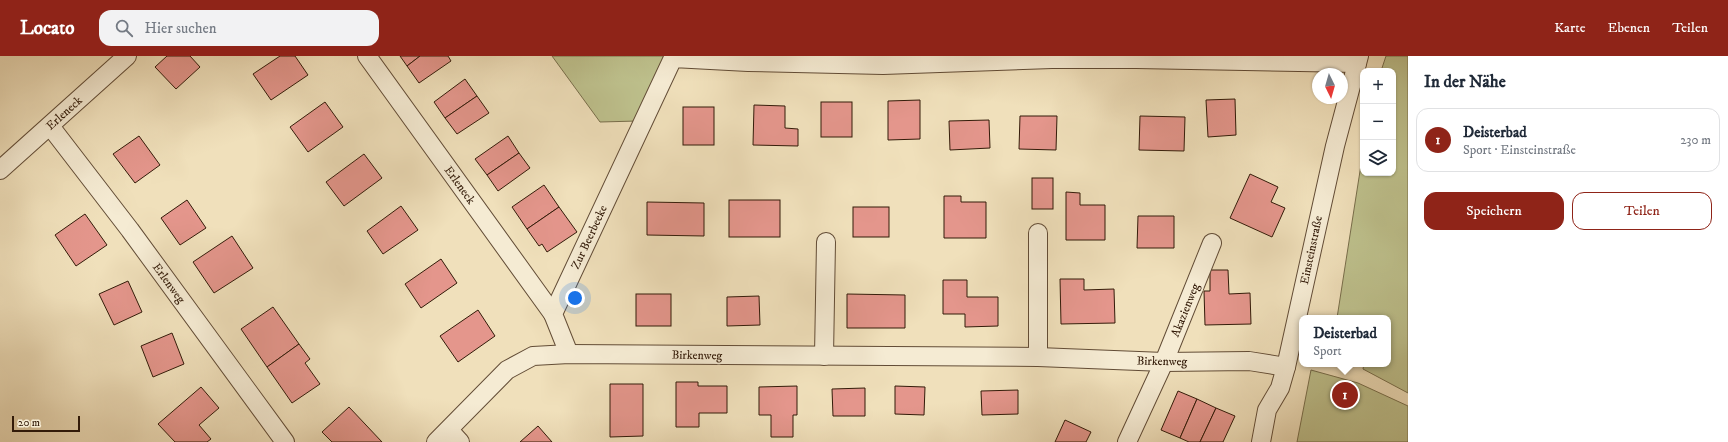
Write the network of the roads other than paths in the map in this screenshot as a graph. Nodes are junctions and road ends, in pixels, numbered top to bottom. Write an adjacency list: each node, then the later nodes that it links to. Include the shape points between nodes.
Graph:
1 (127, 56): 4 (street, Erleneck)
2 (367, 56): 9 (street, Erleneck)
3 (1358, 59): 9 (street, Zur Beerbeeke, via 1052,59 930,65 673,58); 14 (street, Einsteinstraße, via 1322,199)
4 (50, 126): 5 (street, Erleneck); 16 (street, Erlenweg, via 130,230)
5 (0, 170)
6 (1038, 233): 12 (street)
7 (826, 242): 11 (street)
8 (1212, 243): 13 (street, Akazienweg)
9 (553, 314): 10 (street)
10 (570, 354): 11 (street, Birkenweg); 15 (street, via 533,356 507,370)
11 (824, 356): 12 (street, Birkenweg)
12 (1038, 356): 13 (street, Birkenweg)
13 (1164, 362): 14 (street, Birkenweg, via 1250,361); 17 (street, Akazienweg)
14 (1286, 367): 18 (street, Einsteinstraße, via 1280,388 1267,410)
15 (448, 438)
16 (285, 442)
17 (1128, 442)
18 (1261, 442)

